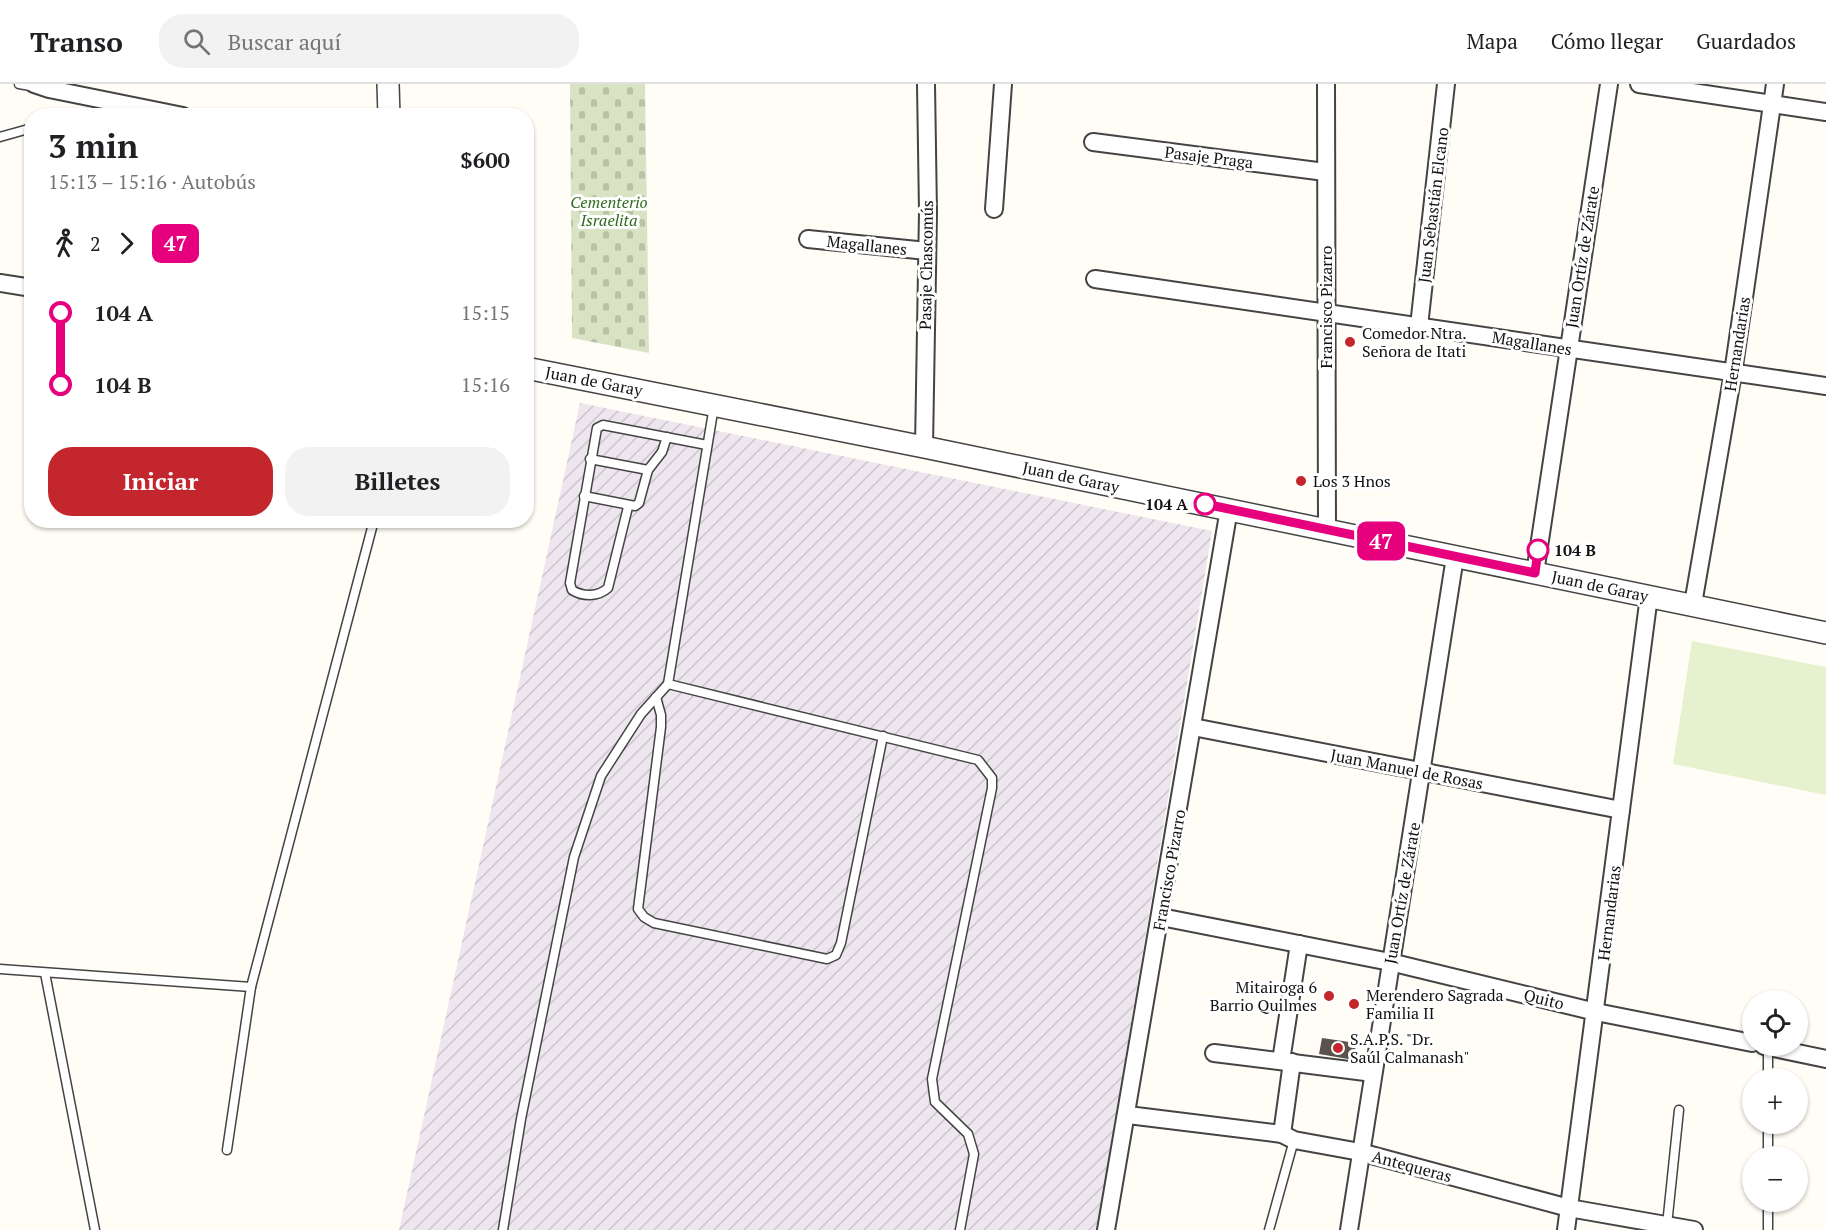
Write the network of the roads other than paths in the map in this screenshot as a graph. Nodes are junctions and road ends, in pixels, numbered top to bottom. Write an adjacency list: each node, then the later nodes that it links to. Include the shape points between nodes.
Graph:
1 (19, 84): 10 (lane)
2 (388, 84): 15 (street)
3 (926, 84): 23 (street, Pasaje Chascomús)
4 (1003, 84): 21 (street)
5 (1326, 84): 20 (street, Francisco Pizarro)
6 (1446, 84): 28 (street, Juan Sebastián Elcano)
7 (1609, 84): 29 (street, Juan Ortíz de Zárate)
8 (1639, 84): 11 (street)
9 (1774, 84): 11 (street, Hernandarias)
10 (35, 85): 12 (street)
11 (1771, 105): 16 (street); 31 (street, Hernandarias)
12 (139, 106): 13 (lane); 14 (street)
13 (129, 108)
14 (148, 108)
15 (389, 108)
16 (1826, 112)
17 (24, 130): 18 (lane)
18 (0, 137)
19 (1092, 142): 20 (street, Pasaje Praga)
20 (1325, 172): 27 (street, Francisco Pizarro)
21 (994, 209)
22 (808, 238): 23 (street, Magallanes)
23 (927, 251): 36 (street, Pasaje Chascomús)
24 (1095, 279): 27 (street, Magallanes)
25 (0, 282): 26 (street)
26 (24, 286)
27 (1326, 314): 28 (street, Magallanes); 43 (street, Francisco Pizarro)
28 (1419, 326): 29 (street, Magallanes)
29 (1568, 348): 31 (street, Magallanes); 45 (street, Juan Ortíz de Zárate)
30 (534, 370): 33 (street, Juan de Garay)
31 (1733, 373): 32 (street, Magallanes); 47 (street, Hernandarias)
32 (1826, 386)
33 (714, 405): 35 (lane); 36 (street, Juan de Garay)
34 (667, 437): 35 (lane); 37 (lane, via 603,425 594,433); 38 (lane, via 662,452)
35 (707, 445): 49 (lane)
36 (924, 447): 41 (street, Juan de Garay)
37 (590, 459): 38 (lane); 39 (lane)
38 (648, 470): 40 (lane, via 639,503)
39 (584, 496): 40 (lane); 40 (lane, via 570,583 579,594 596,594 608,588)
40 (628, 507)
41 (1229, 509): 43 (street, Juan de Garay); 51 (street, Francisco Pizarro)
42 (372, 528): 60 (lane)
43 (1327, 530): 44 (street, Juan de Garay)
44 (1455, 557): 45 (street, Juan de Garay); 53 (street, Juan Ortíz de Zárate)
45 (1535, 573): 46 (street, Juan de Garay)
46 (1649, 596): 47 (street, Juan de Garay); 54 (street, Hernandarias)
47 (1693, 604): 48 (street, Juan de Garay)
48 (1826, 633)
49 (668, 684): 50 (lane); 52 (lane)
50 (656, 697): 52 (lane, via 661,727 638,909 654,923 827,959 836,955 841,943); 77 (lane, via 601,776 574,857)
51 (1193, 727): 53 (street, Juan Manuel de Rosas); 55 (street, Francisco Pizarro)
52 (883, 736): 78 (lane, via 978,760 992,778 932,1079 935,1101 968,1134 974,1154)
53 (1423, 771): 54 (street, Juan Manuel de Rosas); 57 (street, Juan Ortíz de Zárate)
54 (1621, 810): 61 (street, Hernandarias)
55 (1161, 917): 56 (street, Quito); 69 (street, Francisco Pizarro)
56 (1299, 944): 57 (street, Quito); 66 (street)
57 (1390, 962): 61 (street, Quito); 67 (street, Juan Ortíz de Zárate)
58 (0, 969): 59 (lane)
59 (45, 973): 60 (lane); 76 (lane)
60 (251, 987): 71 (lane)
61 (1596, 1012): 62 (street, Quito); 73 (street, Hernandarias)
62 (1742, 1041)
63 (1214, 1053): 66 (street)
64 (1808, 1055): 65 (street, Quito)
65 (1826, 1059)
66 (1287, 1061): 67 (street); 70 (street)
67 (1373, 1073): 72 (street, Juan Ortíz de Zárate)
68 (1679, 1110): 75 (lane)
69 (1128, 1115): 70 (street, Antequeras); 79 (street, Francisco Pizarro)
70 (1288, 1137): 72 (street, Antequeras); 80 (lane)
71 (227, 1150)
72 (1360, 1152): 73 (street, Antequeras); 81 (street, Juan Ortíz de Zárate)
73 (1569, 1208): 75 (street, Antequeras); 82 (street, Hernandarias)
74 (1768, 1212): 84 (lane)
75 (1673, 1227): 83 (street, Antequeras)
76 (95, 1230)
77 (502, 1230)
78 (960, 1230)
79 (1106, 1230)
80 (1269, 1230)
81 (1349, 1230)
82 (1566, 1230)
83 (1694, 1230)
84 (1768, 1230)

